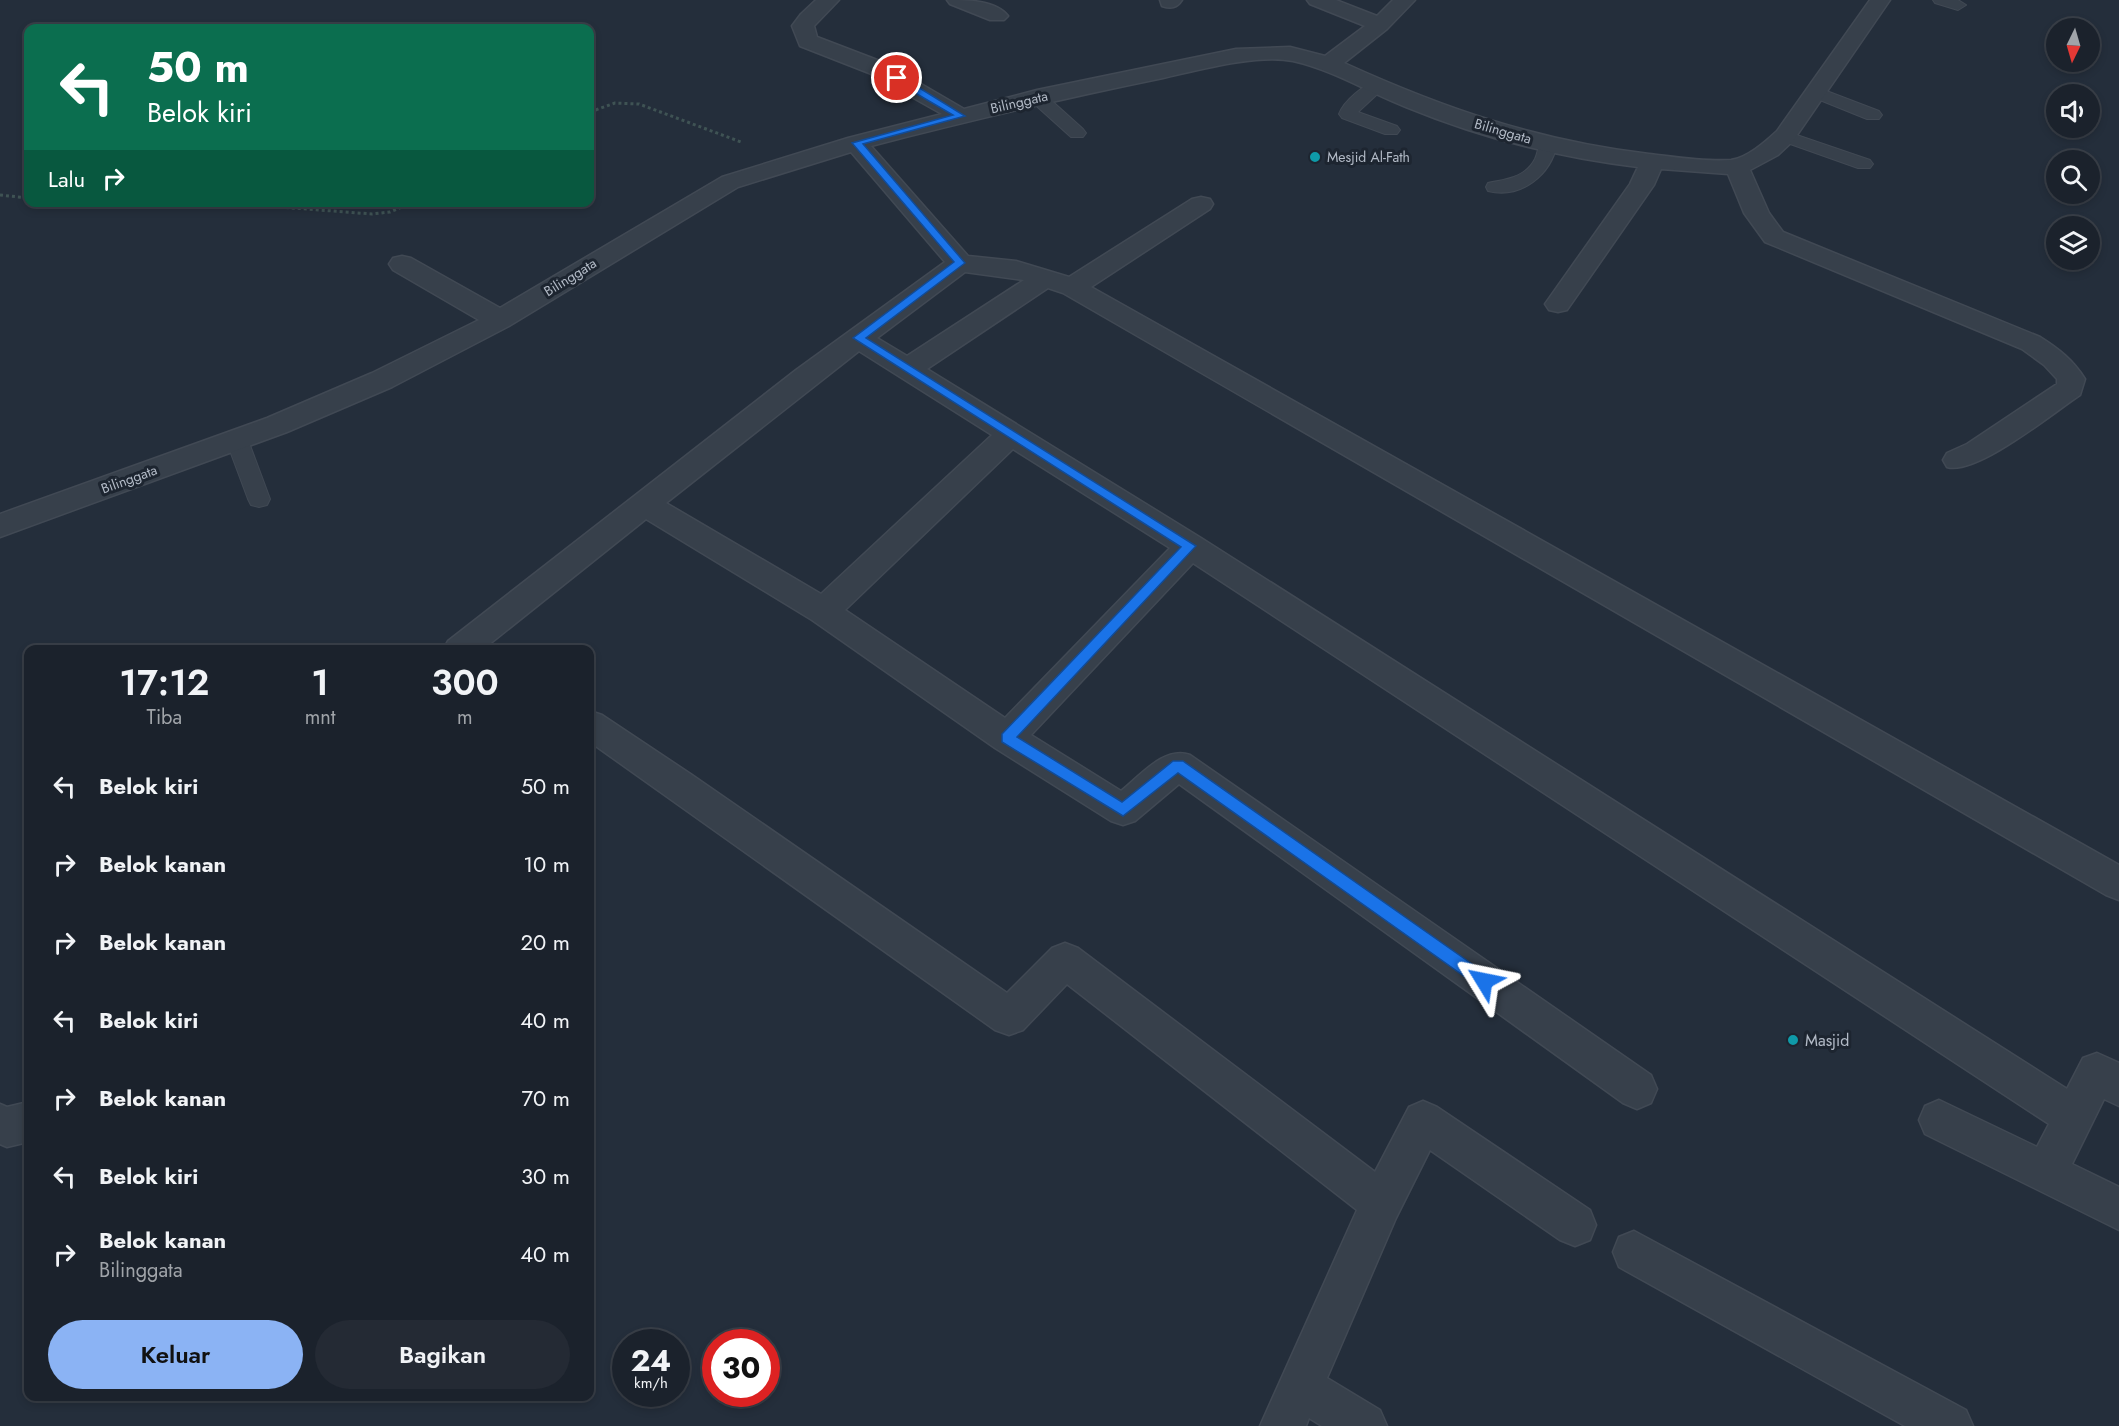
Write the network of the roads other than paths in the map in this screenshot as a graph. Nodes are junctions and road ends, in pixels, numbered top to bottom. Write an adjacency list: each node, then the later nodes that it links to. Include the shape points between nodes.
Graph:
1 (829, 0): 15 (street, via 803,26 808,41 877,68)
2 (957, 0): 8 (street)
3 (1317, 0): 9 (street)
4 (1405, 0): 9 (street)
5 (1880, 0): 12 (street, Bilinggata)
6 (1941, 0): 7 (lane)
7 (1958, 5)
8 (997, 16)
9 (1380, 25): 10 (street)
10 (1329, 64): 11 (street, Bilinggata); 13 (street, Bilinggata, via 1290,54 1254,53)
11 (1374, 88): 16 (lane, via 1348,114); 20 (street, Bilinggata)
12 (1823, 94): 14 (lane); 18 (street, Bilinggata, via 1800,119)
13 (1045, 105): 15 (street, Bilinggata); 17 (lane)
14 (1867, 112)
15 (961, 116): 19 (street, Bilinggata)
16 (1391, 130)
17 (1077, 133)
18 (1793, 139): 21 (lane); 23 (street, Bilinggata, via 1770,150)
19 (856, 143): 26 (street); 30 (street, Bilinggata, via 754,173 696,200)
20 (1547, 149): 22 (street, Bilinggata, via 1606,156); 24 (lane, via 1537,171 1515,186)
21 (1864, 164)
22 (1648, 172): 23 (street, Bilinggata); 29 (street)
23 (1740, 173): 35 (street, via 1755,210 1774,237 2031,343 2065,369 2071,379 2070,388 1977,451)
24 (1495, 187)
25 (1201, 204): 28 (street)
26 (960, 263): 28 (street, via 1016,269); 31 (street)
27 (402, 264): 30 (street)
28 (1058, 283): 32 (street); 44 (street)
29 (1558, 303)
30 (500, 320): 34 (street, Bilinggata, via 382,381)
31 (858, 338): 32 (street); 37 (street)
32 (907, 369): 33 (street)
33 (1011, 434): 39 (street); 40 (street)
34 (237, 440): 36 (lane); 38 (street, Bilinggata)
35 (1957, 460)
36 (252, 481)
37 (644, 504): 40 (street); 41 (street)
38 (0, 526)
39 (1190, 546): 43 (street); 47 (street)
40 (823, 611): 43 (street)
41 (469, 645)
42 (594, 728): 52 (street, via 1009,1017 1065,960)
43 (1007, 738): 46 (street, via 1123,810 1178,765)
44 (2119, 884)
45 (2119, 1086): 47 (street, via 2097,1072)
46 (1637, 1089)
47 (2075, 1117): 51 (street)
48 (1939, 1120): 51 (street)
49 (24, 1123): 50 (street, via 7,1127)
50 (0, 1124)
51 (2046, 1172): 53 (street)
52 (1381, 1203): 54 (street, via 1423,1121); 56 (street)
53 (2119, 1209)
54 (1575, 1225)
55 (1634, 1252): 58 (street)
56 (1292, 1407): 57 (street)
57 (1364, 1426)
58 (1950, 1426)

